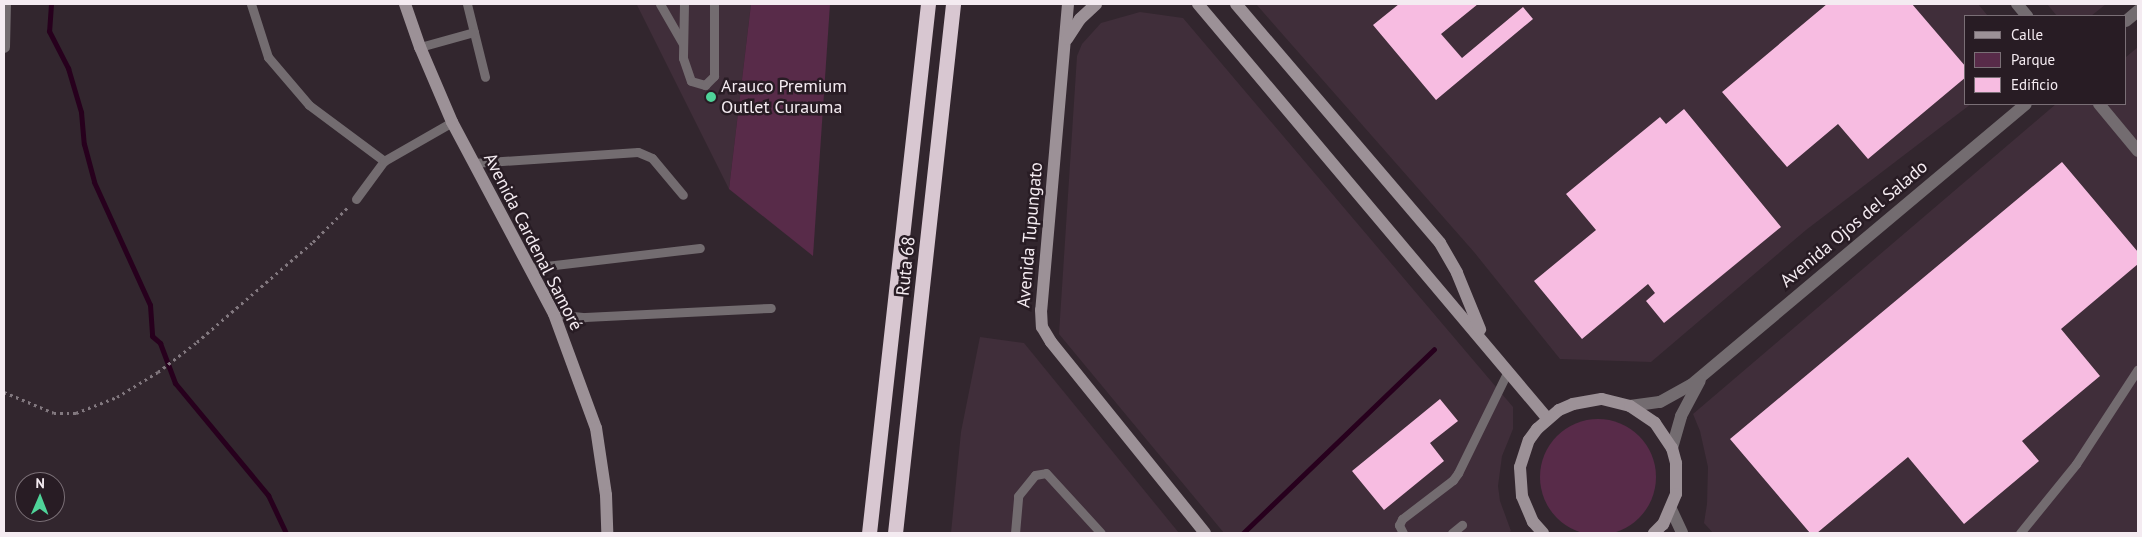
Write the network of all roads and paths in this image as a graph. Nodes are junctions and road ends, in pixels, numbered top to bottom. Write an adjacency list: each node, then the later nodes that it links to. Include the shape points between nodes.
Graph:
1 (5, 4): 21 (street)
2 (251, 4): 28 (lane, via 268,56 297,91 309,105)
3 (405, 4): 22 (main road, Avenida Cardenal Samoré)
4 (467, 4): 18 (lane)
5 (660, 4): 20 (lane)
6 (684, 4): 20 (lane)
7 (714, 4): 20 (lane, via 714,76 705,85 690,81 683,58)
8 (928, 4): 48 (highway, Ruta 68)
9 (953, 4): 49 (highway, Ruta 68)
10 (1068, 4): 19 (main road, Avenida Tupungato)
11 (1096, 4): 19 (main road, via 1080,18)
12 (1198, 4): 36 (main road)
13 (1236, 4): 36 (main road, via 1440,243 1457,273)
14 (2017, 4): 16 (street)
15 (2138, 11): 17 (street)
16 (2026, 15)
17 (2127, 20)
18 (474, 32): 22 (lane); 23 (lane)
19 (1065, 43): 46 (main road, Avenida Tupungato, via 1042,327)
20 (683, 44)
21 (4, 47)
22 (420, 47): 26 (main road, Avenida Cardenal Samoré)
23 (484, 77)
24 (2025, 105): 39 (street, Avenida Ojos del Salado)
25 (2100, 105): 27 (street)
26 (452, 122): 28 (lane); 29 (main road, Avenida Cardenal Samoré)
27 (2138, 151)
28 (384, 161): 31 (lane)
29 (473, 163): 30 (lane, via 638,152 652,158); 33 (main road, Avenida Cardenal Samoré)
30 (682, 195)
31 (356, 199): 40 (path, via 313,242 197,342 158,372 117,397 76,413 54,414)
32 (700, 248): 33 (lane)
33 (529, 268): 35 (main road, Avenida Cardenal Samoré)
34 (771, 308): 35 (lane, via 585,318)
35 (554, 314): 47 (main road, Avenida Cardenal Samoré, via 596,428 606,495)
36 (1490, 349): 38 (main road)
37 (2138, 369): 57 (lane, via 2076,464)
38 (1508, 371): 42 (main road); 52 (lane, via 1458,474 1402,519 1399,525)
39 (1704, 372): 41 (street, Avenida Ojos del Salado, via 1691,385 1660,402); 43 (street, Avenida Ojos del Salado, via 1681,416)
40 (4, 392)
41 (1630, 406): 42 (main road, Avenida Ojos del Salado, via 1602,399 1587,400); 43 (main road, Avenida Ojos del Salado, via 1655,423)
42 (1548, 418): 54 (main road, Avenida Ojos del Salado, via 1529,440 1520,468 1524,503)
43 (1672, 448): 44 (main road, Avenida Ojos del Salado, via 1678,478)
44 (1671, 509): 55 (main road, Avenida Ojos del Salado); 56 (street)
45 (1462, 525): 53 (lane)
46 (1202, 532)
47 (607, 533)
48 (869, 533)
49 (895, 533)
50 (1015, 533): 51 (lane, via 1018,496 1035,475 1046,473)
51 (1101, 533)
52 (1403, 533)
53 (1452, 533)
54 (1542, 533)
55 (1654, 533)
56 (1682, 533)
57 (2020, 533)

